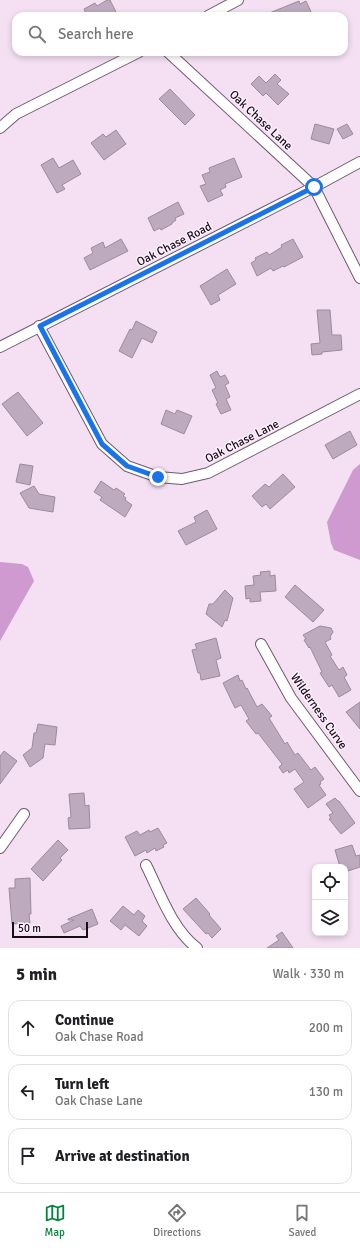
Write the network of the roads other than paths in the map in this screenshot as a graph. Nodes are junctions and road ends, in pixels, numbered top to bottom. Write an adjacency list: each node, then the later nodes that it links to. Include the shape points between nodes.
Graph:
1 (238, 0): 2 (street)
2 (216, 12)
3 (131, 56): 5 (street, via 16,114)
4 (172, 56): 7 (street, Oak Chase Lane)
5 (0, 128)
6 (360, 162): 7 (street, Oak Chase Road)
7 (314, 187): 8 (street, Oak Chase Lane); 9 (street, Oak Chase Road)
8 (360, 278)
9 (40, 326): 10 (street, Oak Chase Road); 11 (street, Oak Chase Lane, via 102,444 127,466 158,477 182,479 208,473)
10 (0, 347)
11 (360, 394)
12 (261, 644): 13 (street, Wilderness Curve, via 291,698)
13 (360, 791)
14 (24, 814): 15 (street)
15 (0, 848)
16 (146, 865): 17 (street, via 174,922 188,941)
17 (197, 948)

